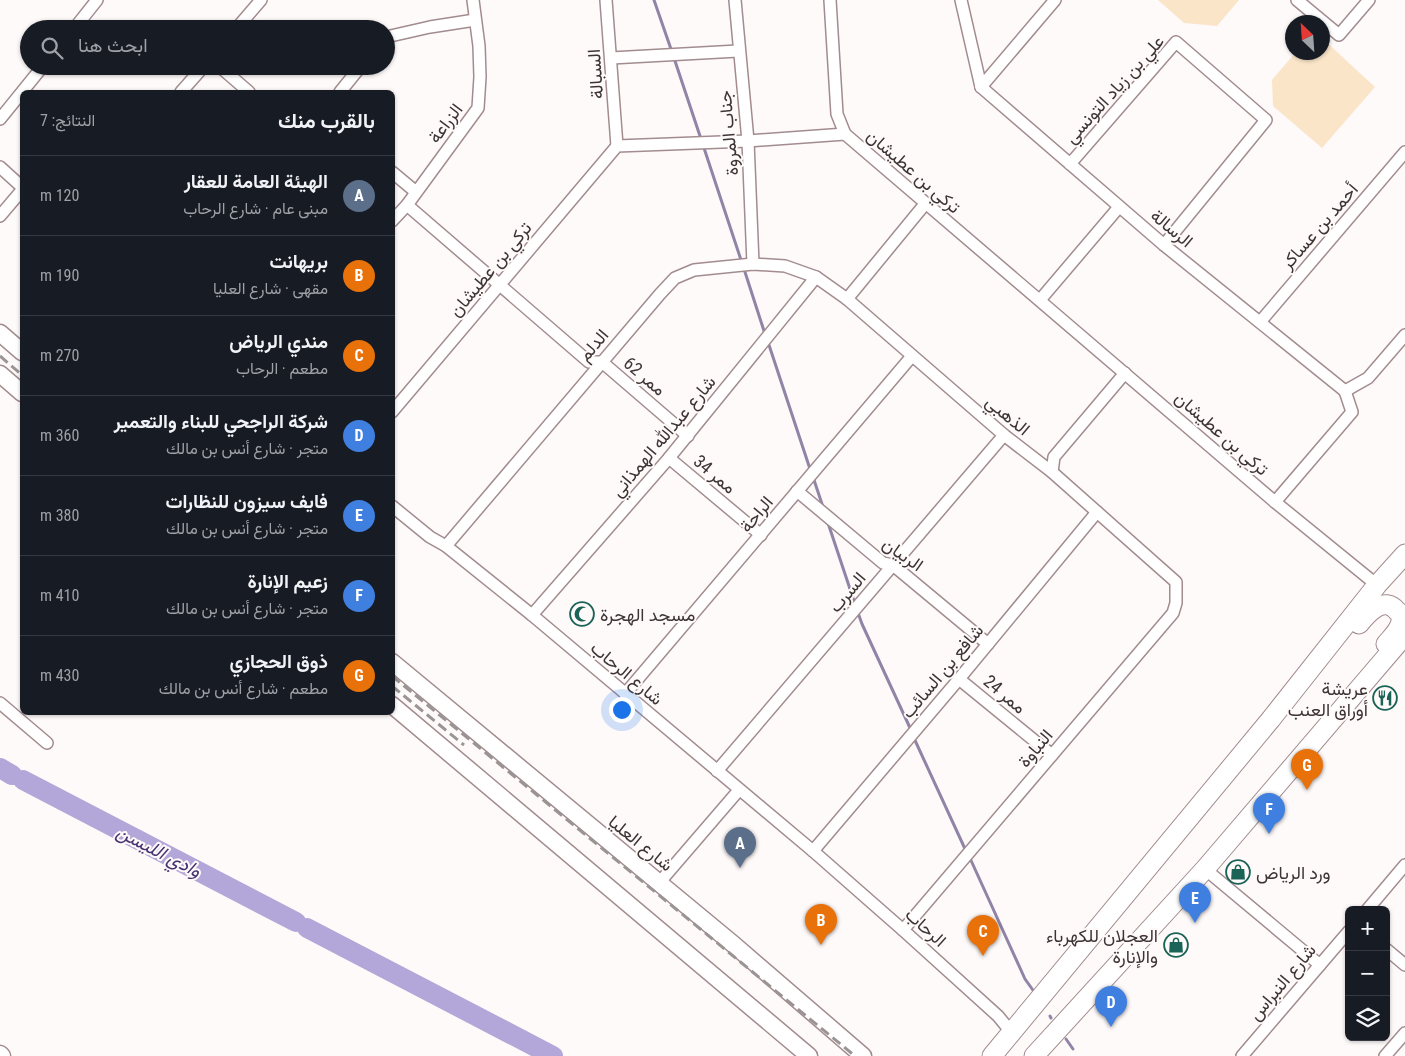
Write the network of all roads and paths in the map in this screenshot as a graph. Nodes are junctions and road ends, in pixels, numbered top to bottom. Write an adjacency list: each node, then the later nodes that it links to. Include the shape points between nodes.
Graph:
1 (98, 0): 11 (street)
2 (261, 0): 12 (street)
3 (473, 0): 13 (street, الزراعة)
4 (606, 0): 16 (street, السبالة)
5 (735, 0): 15 (street, جناب المروة)
6 (830, 0): 28 (street, via 837,114)
7 (961, 0): 21 (street)
8 (1055, 0): 21 (street)
9 (1298, 0): 10 (street, via 1339,35)
10 (1368, 0)
11 (81, 20)
12 (244, 20)
13 (476, 20): 14 (street); 37 (street, الزراعة, via 480,76 478,108)
14 (395, 35)
15 (738, 51): 16 (street); 29 (street, جناب المروة)
16 (611, 58): 30 (street, السبالة)
17 (36, 75): 22 (street)
18 (196, 75): 23 (street)
19 (229, 75): 24 (street)
20 (354, 75): 25 (street)
21 (981, 87): 32 (street, الرسالة)
22 (24, 90)
23 (183, 90)
24 (247, 90)
25 (342, 90)
26 (20, 94): 27 (street)
27 (0, 119)
28 (845, 134): 29 (street, تركي بن عطيشان); 38 (street, تركي بن عطيشان)
29 (748, 141): 30 (street, تركي بن عطيشان); 44 (street, جناب المروة)
30 (617, 146): 46 (street, تركي بن عطيشان)
31 (1404, 156): 49 (street, أحمد بن عساكر)
32 (1070, 164): 40 (street, الرسالة); 43 (street, علي بن زياد التونسي, via 1176,42 1266,120)
33 (0, 167): 35 (street)
34 (395, 174): 37 (street)
35 (20, 186)
36 (20, 191): 41 (street)
37 (416, 192): 39 (street, الزراعة)
38 (925, 204): 47 (street); 48 (street, تركي بن عطيشان)
39 (407, 205): 42 (street, الزراعة); 46 (street)
40 (1119, 207): 43 (street, الرسالة); 48 (street)
41 (0, 216)
42 (395, 218)
43 (1164, 245): 49 (street, الرسالة)
44 (753, 264): 45 (street, الدلم, via 786,266); 54 (street, الدلم, via 694,270 675,278)
45 (816, 277): 47 (street, الذهبي); 61 (street, شارع عبدالله الهمذاني)
46 (499, 285): 54 (street, via 589,362); 59 (street, تركي بن عطيشان)
47 (847, 299): 53 (street, الذهبي)
48 (1040, 300): 55 (street, تركي بن عطيشان)
49 (1260, 322): 58 (street, الرسالة)
50 (0, 333): 52 (main road)
51 (1405, 335): 58 (street, via 1368,378)
52 (20, 350)
53 (912, 356): 60 (street, الذهبي); 64 (street, الراحة)
54 (602, 362): 61 (street, ممر 62); 69 (street, الدلم)
55 (1125, 373): 63 (street, via 1054,457); 65 (street, تركي بن عطيشان)
56 (0, 374): 57 (main road)
57 (20, 391)
58 (1345, 391): 65 (street, via 1352,412)
59 (395, 408)
60 (1004, 435): 63 (street, الذهبي); 71 (street, السرب)
61 (688, 436): 62 (street, شارع عبدالله الهمذاني)
62 (669, 458): 68 (street, ممر 34); 74 (street, شارع عبدالله الهمذاني)
63 (1052, 472): 67 (street, الذهبي)
64 (797, 491): 68 (street, الراحة); 71 (street, الربيان, via 883,563)
65 (1275, 502): 73 (street, تركي بن عطيشان)
66 (395, 508): 69 (street, شارع الرحاب)
67 (1097, 512): 72 (street, الذهبي); 76 (street, شافع بن السائب)
68 (762, 535): 79 (street, الراحة)
69 (446, 546): 74 (street, شارع الرحاب)
70 (1405, 554): 73 (main road)
71 (893, 565): 76 (street, الربيان); 86 (street, السرب)
72 (1176, 582): 85 (street, النباوة, via 1173,613)
73 (1378, 585): 82 (main road)
74 (532, 615): 79 (street, شارع الرحاب)
75 (1405, 635): 83 (main road)
76 (988, 644): 78 (street, شافع بن السائب)
77 (395, 664): 91 (main road, شارع العليا)
78 (959, 678): 85 (street, ممر 24); 88 (street, شافع بن السائب)
79 (625, 694): 86 (street, شارع الرحاب)
80 (0, 703): 84 (street)
81 (395, 708): 100 (main road)
82 (1271, 719): 83 (main road, via 1374,608 1385,604 1392,606 1399,612 1400,627); 99 (main road)
83 (1315, 742): 90 (main road)
84 (47, 743)
85 (1052, 755): 93 (street, النباوة)
86 (718, 771): 87 (street, شارع الرحاب)
87 (739, 790): 88 (street, شارع الرحاب); 91 (street)
88 (813, 851): 93 (street, الرحاب)
89 (1405, 865): 92 (street)
90 (1205, 869): 97 (street); 103 (main road)
91 (659, 883): 101 (main road, شارع العليا)
92 (1370, 906)
93 (904, 930): 99 (street, الرحاب, via 998,1016)
94 (1345, 936): 97 (street, شارع النبراس)
95 (1389, 951): 96 (street)
96 (1405, 964)
97 (1320, 965): 104 (street, شارع النبراس)
98 (1405, 1032): 105 (street)
99 (1012, 1034): 102 (main road)
100 (809, 1056)
101 (863, 1056)
102 (992, 1056)
103 (1034, 1056)
104 (1242, 1056)
105 (1385, 1056)

